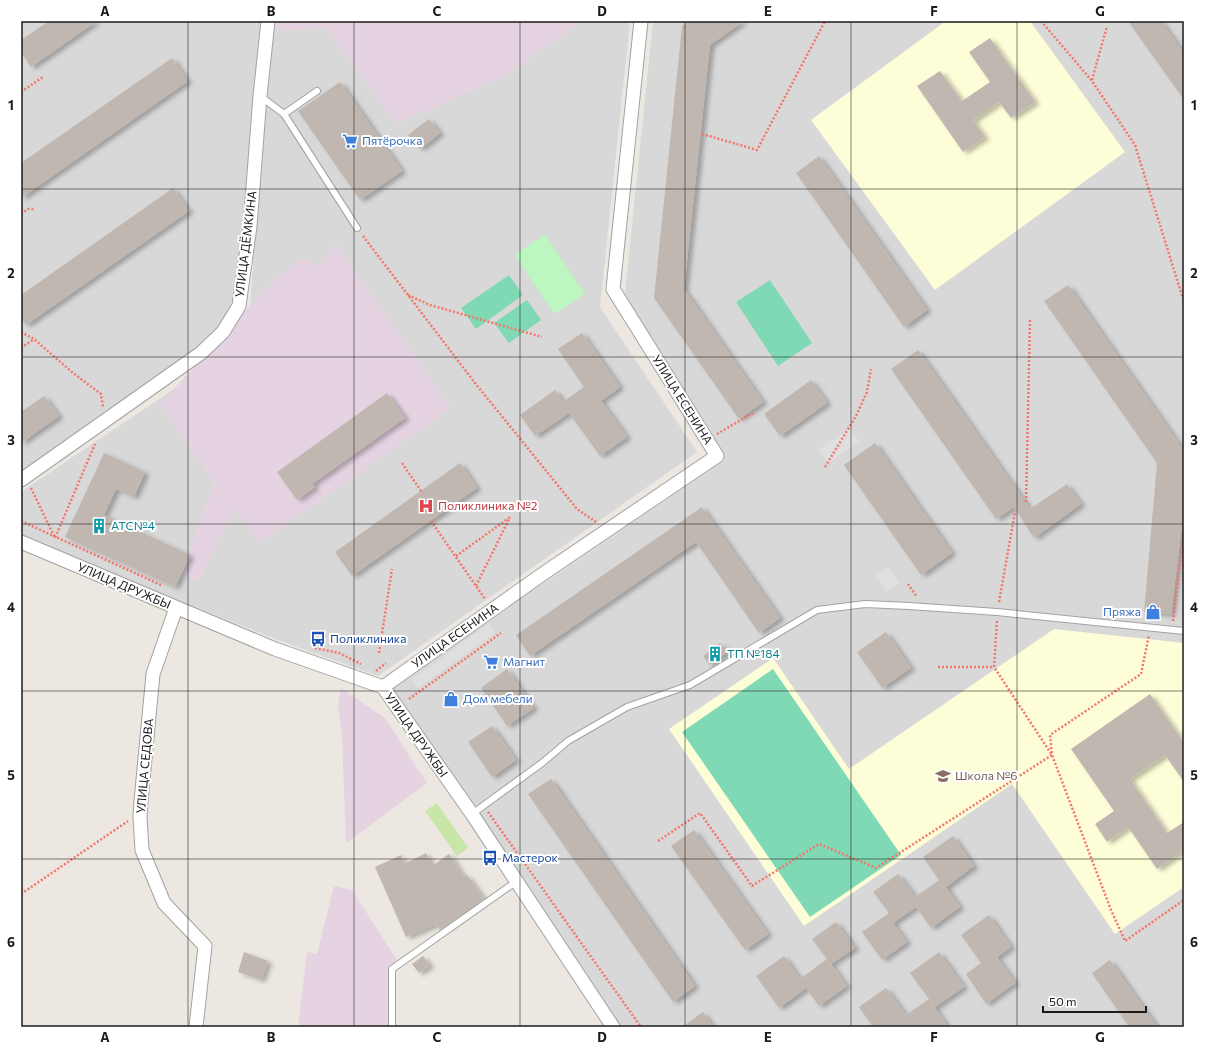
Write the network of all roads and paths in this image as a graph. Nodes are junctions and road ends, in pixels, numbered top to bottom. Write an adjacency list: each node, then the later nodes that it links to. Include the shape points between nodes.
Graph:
1 (268, 21): 10 (street, УЛИЦА ДЁМКИНА)
2 (641, 21): 26 (street, УЛИЦА ЕСЕНИНА, via 613,289)
3 (825, 21): 12 (path, via 757,150)
4 (1041, 21): 7 (path)
5 (1107, 26): 7 (path)
6 (43, 77): 9 (path)
7 (1092, 81): 17 (path, via 1135,145)
8 (317, 91): 11 (lane)
9 (21, 92)
10 (260, 96): 11 (lane); 25 (street, УЛИЦА ДЁМКИНА, via 250,226 239,306 223,332 200,353)
11 (284, 114): 15 (lane)
12 (702, 134)
13 (34, 209): 14 (path, via 28,209)
14 (21, 214)
15 (357, 228): 16 (path)
16 (408, 295): 20 (path, via 430,304); 37 (path, via 577,509)
17 (1184, 302)
18 (1030, 318): 32 (path)
19 (21, 332): 21 (path)
20 (542, 336)
21 (34, 339): 22 (path); 25 (path, via 101,394)
22 (21, 348)
23 (871, 369): 29 (path, via 867,392 856,416)
24 (753, 413): 26 (path)
25 (105, 420): 30 (street, УЛИЦА ДЁМКИНА)
26 (707, 440): 37 (street, УЛИЦА ЕСЕНИНА, via 718,456)
27 (96, 442): 38 (path)
28 (402, 464): 31 (path)
29 (825, 467)
30 (23, 479): 38 (path)
31 (421, 491)
32 (1026, 502)
33 (1015, 512): 46 (path)
34 (431, 520): 40 (path)
35 (21, 521): 38 (path)
36 (1184, 529): 48 (path)
37 (608, 530): 45 (street, УЛИЦА ЕСЕНИНА)
38 (56, 538): 42 (path)
39 (21, 542): 44 (street, УЛИЦА ДРУЖБЫ)
40 (456, 556): 43 (path); 43 (path, via 510,517)
41 (392, 569): 52 (path)
42 (164, 586)
43 (476, 586): 45 (path)
44 (176, 608): 59 (street, УЛИЦА ДРУЖБЫ, via 275,649); 66 (street, УЛИЦА СЕДОВА, via 154,674)
45 (493, 610): 59 (street, УЛИЦА ЕСЕНИНА)
46 (997, 612): 47 (lane); 55 (path); 64 (lane, via 865,604 817,610 690,685 627,707 568,741)
47 (1150, 628): 48 (lane); 63 (path, via 1141,674 1050,735)
48 (1172, 630): 49 (lane)
49 (1184, 631)
50 (501, 633): 61 (path)
51 (308, 646): 54 (path, via 339,653)
52 (379, 653)
53 (386, 662): 58 (path)
54 (363, 665)
55 (994, 666): 56 (path); 63 (path)
56 (938, 667)
57 (370, 668): 58 (path)
58 (376, 671): 59 (path)
59 (385, 685): 65 (street, УЛИЦА ДРУЖБЫ)
60 (406, 694): 61 (path)
61 (409, 699): 62 (path)
62 (413, 705)
63 (1052, 754): 67 (path, via 876,868 819,844 752,886 700,812); 70 (path, via 1110,910 1125,941)
64 (483, 805): 65 (lane); 74 (path)
65 (472, 814): 68 (street, УЛИЦА ДРУЖБЫ)
66 (140, 817): 69 (path, via 126,822); 71 (street, УЛИЦА СЕДОВА, via 142,850 164,903 205,946)
67 (658, 841)
68 (517, 880): 72 (lane, via 392,969); 73 (street, УЛИЦА ДРУЖБЫ)
69 (21, 894)
70 (1184, 900)
71 (196, 1027)
72 (392, 1027)
73 (613, 1027)
74 (640, 1027)

